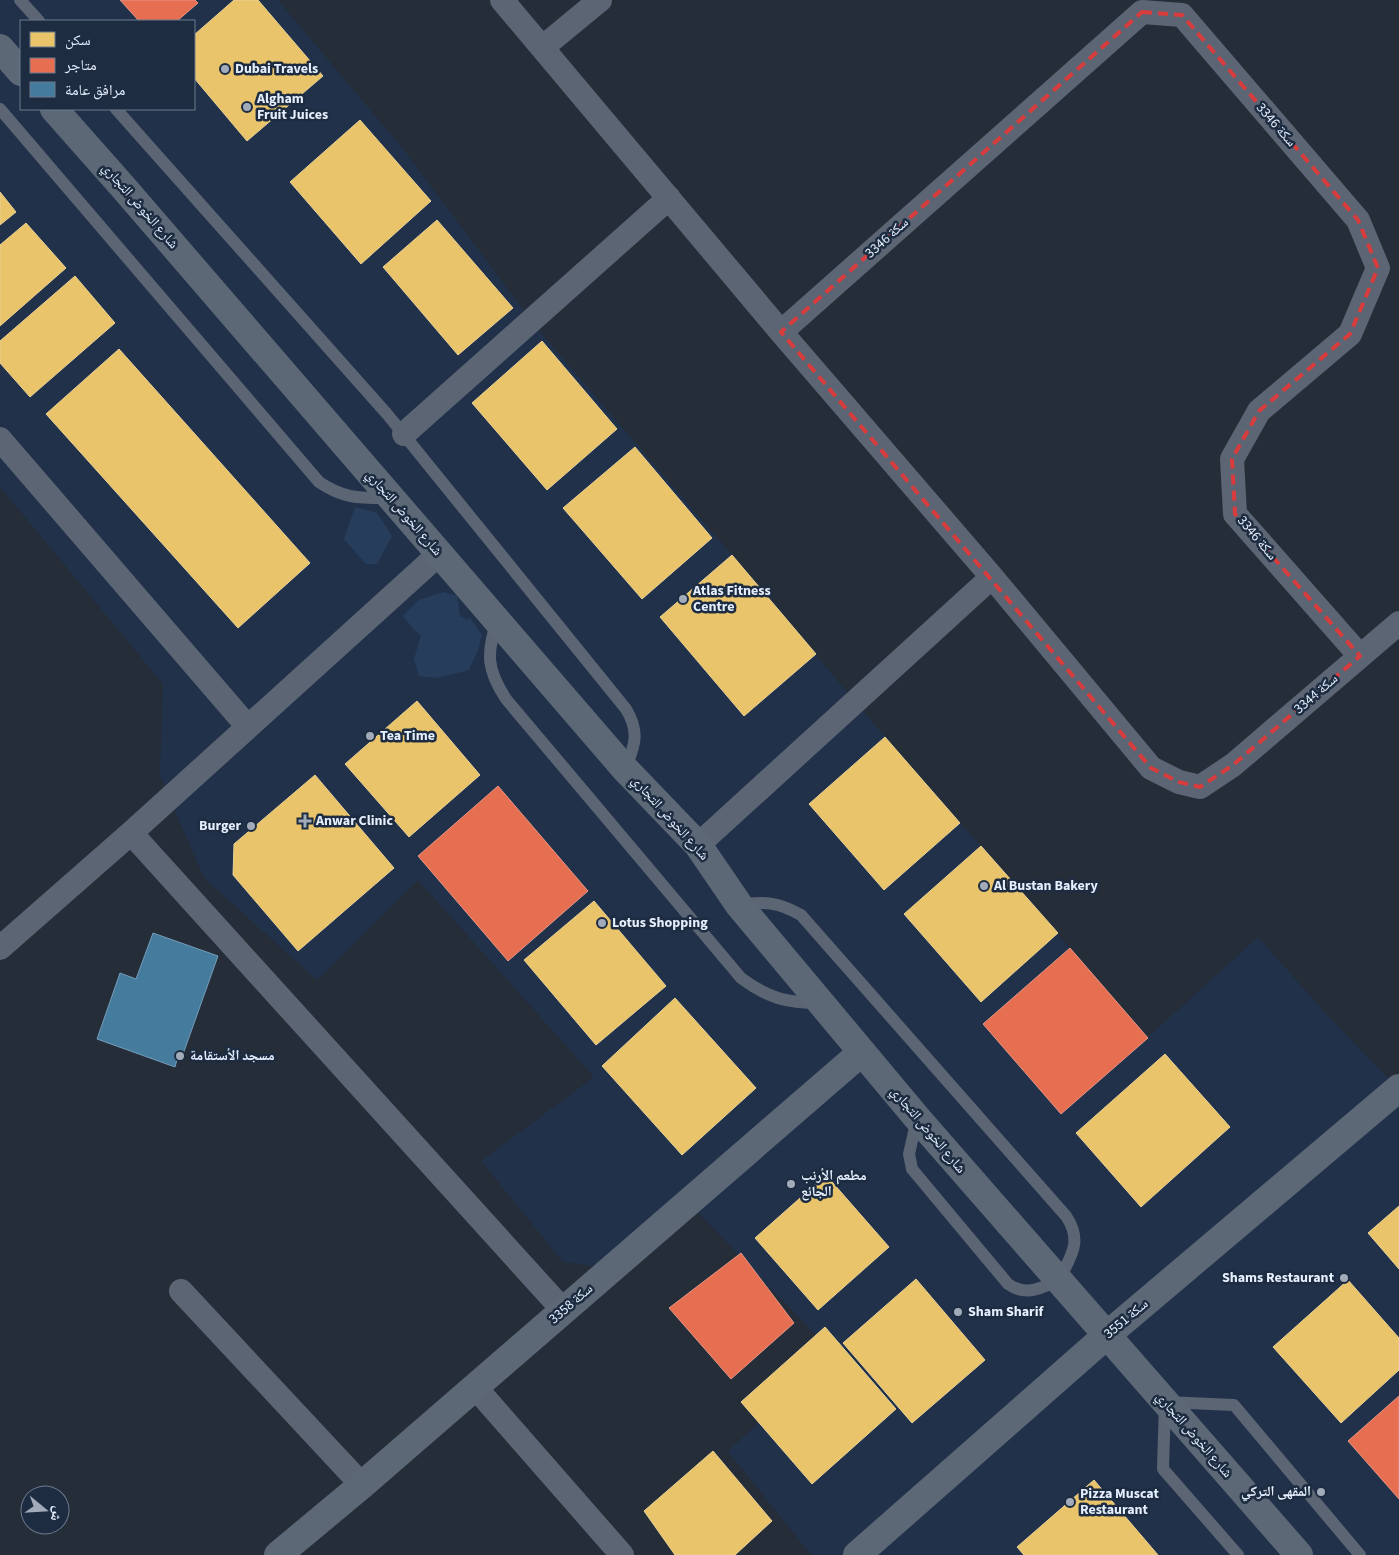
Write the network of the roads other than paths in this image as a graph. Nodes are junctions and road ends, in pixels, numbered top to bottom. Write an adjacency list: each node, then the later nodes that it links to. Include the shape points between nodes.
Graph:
1 (20, 0): 4 (lane)
2 (502, 0): 5 (street)
3 (600, 0): 5 (street)
4 (37, 20)
5 (543, 47): 11 (street)
6 (0, 48): 7 (street)
7 (20, 71)
8 (0, 109): 15 (lane, via 319,482 333,492 350,497)
9 (55, 110): 15 (street, شارع الخوض التجاري)
10 (117, 110): 13 (lane)
11 (669, 198): 12 (street); 13 (street)
12 (781, 332): 17 (street); 20 (street, سكة 3346, via 1142,12 1182,15 1358,220 1378,268 1350,334 1259,411 1232,459 1235,514)
13 (404, 434): 22 (lane, via 626,709 632,719 635,743)
14 (0, 439): 21 (street)
15 (391, 498): 16 (street, شارع الخوض التجاري)
16 (439, 554): 18 (street, شارع الخوض التجاري); 21 (street)
17 (992, 577): 20 (street, سكة 3344, via 1151,768 1179,782 1200,787 1233,766); 24 (street)
18 (497, 621): 22 (street, شارع الخوض التجاري); 27 (lane, via 491,641 490,662 495,682 506,699 741,978 777,999)
19 (1399, 623): 20 (street, سكة 3344)
20 (1360, 656)
21 (248, 727): 23 (street)
22 (625, 769): 24 (street, شارع الخوض التجاري)
23 (131, 833): 26 (street); 33 (street)
24 (698, 845): 25 (street, شارع الخوض التجاري)
25 (739, 905): 27 (street, شارع الخوض التجاري); 31 (lane, via 773,903 801,915 1066,1216 1076,1236)
26 (0, 948)
27 (820, 1003): 28 (street, شارع الخوض التجاري)
28 (862, 1052): 30 (street, شارع الخوض التجاري); 33 (street, سكة 3358)
29 (1399, 1088): 34 (street, سكة 3551)
30 (918, 1119): 31 (street, شارع الخوض التجاري); 31 (lane, via 909,1154 912,1169 1008,1284 1028,1292)
31 (1059, 1280): 34 (street, شارع الخوض التجاري)
32 (181, 1291): 37 (street)
33 (563, 1310): 35 (street, سكة 3358)
34 (1107, 1336): 36 (street, شارع الخوض التجاري); 40 (street, سكة 3551)
35 (475, 1387): 37 (street, سكة 3358); 39 (street)
36 (1165, 1402): 41 (lane, via 1164,1470); 42 (street, شارع الخوض التجاري); 43 (lane, via 1234,1405)
37 (362, 1485): 38 (street, سكة 3358)
38 (278, 1555)
39 (622, 1555)
40 (857, 1555)
41 (1238, 1555)
42 (1299, 1555)
43 (1360, 1555)

